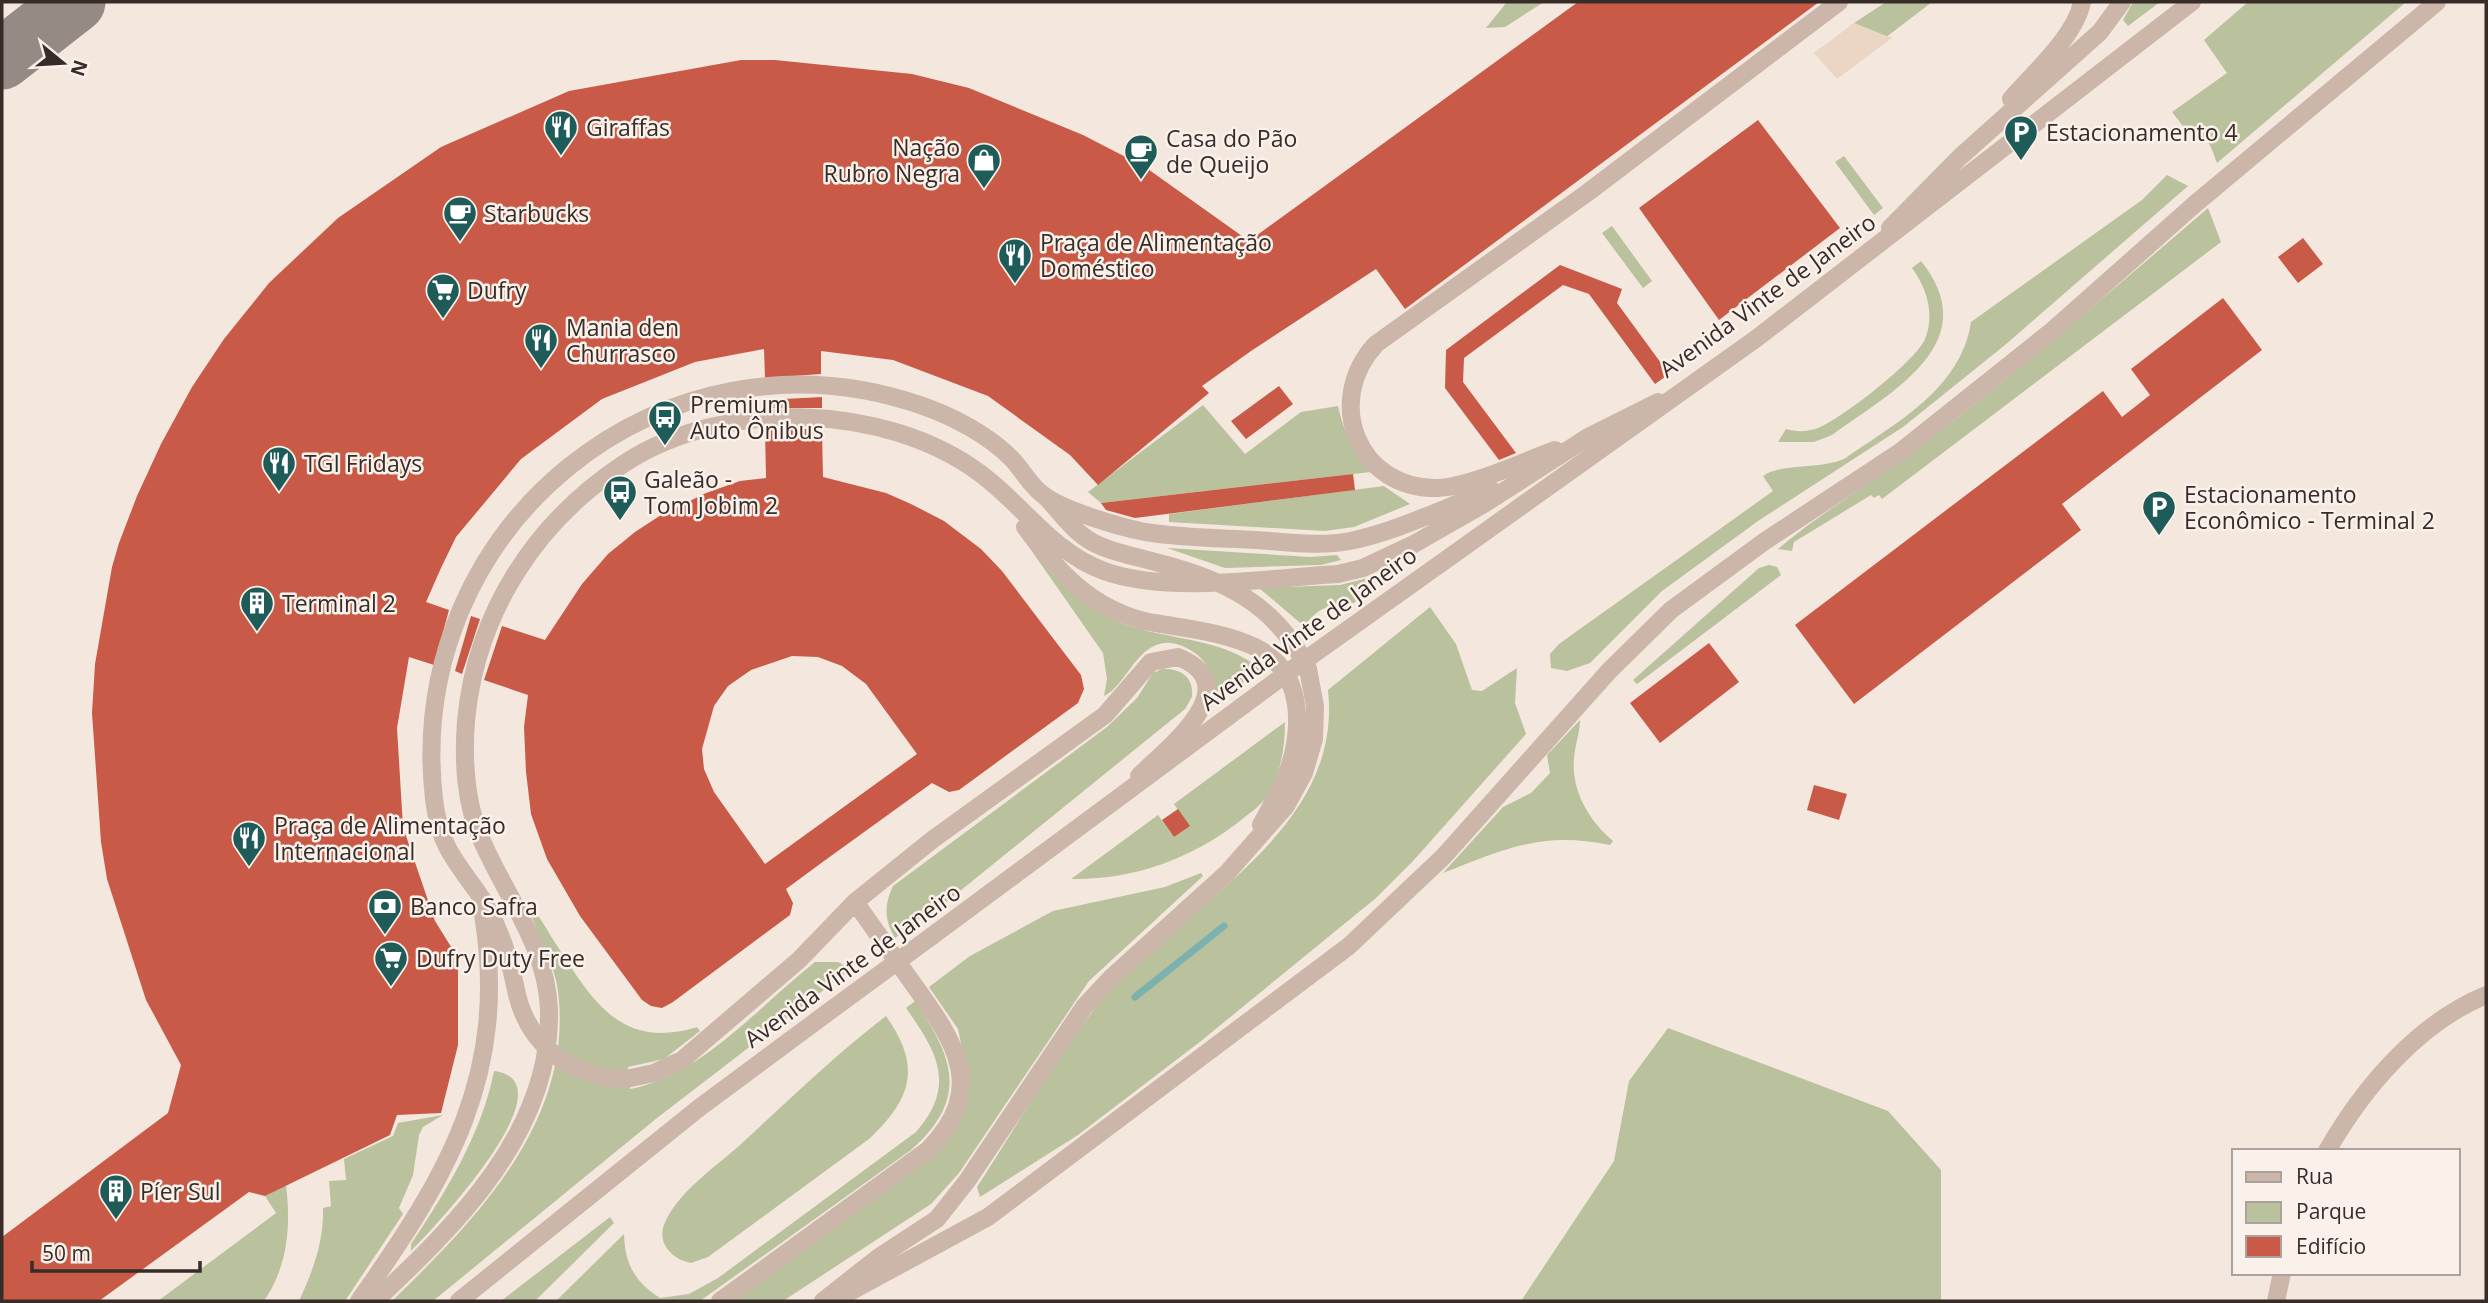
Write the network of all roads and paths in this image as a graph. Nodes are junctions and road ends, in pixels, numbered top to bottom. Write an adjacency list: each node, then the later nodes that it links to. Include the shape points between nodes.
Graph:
1 (1839, 2): 9 (street, via 1376,345 1358,367 1352,386 1351,419 1359,446 1393,478 1426,487 1449,487)
2 (2082, 2): 6 (street, via 2056,48)
3 (2122, 2): 6 (street, via 2100,32)
4 (2192, 2): 7 (street, Avenida Vinte de Janeiro)
5 (2437, 2): 25 (street, via 2237,168 2053,330 1900,452 1671,610 1609,671 1444,856 1349,946 988,1217)
6 (1960, 157): 7 (street)
7 (1852, 266): 8 (street, Avenida Vinte de Janeiro)
8 (1672, 395): 9 (street); 14 (street, Avenida Vinte de Janeiro)
9 (1588, 437): 10 (street)
10 (1528, 477): 11 (street, via 1368,536 1330,544 1125,528); 12 (street, via 1414,544 1363,568 1244,580 1139,581 1085,564 1030,522)
11 (1042, 495): 13 (street, bridge, via 1094,543 1227,586 1259,606 1290,637 1308,670 1316,723 1310,756); 15 (street, via 1002,449 944,415 901,399 825,385 733,391 688,402 649,416 584,455 554,478 495,543 445,649 432,737 434,798 446,848)
12 (1006, 497): 13 (street, bridge, via 1026,529 1075,587 1116,613 1246,644 1281,669 1293,693 1298,719); 21 (street, via 978,471 916,440 838,419 748,421 684,437 631,460 549,527 526,556 500,598 485,635 468,705 465,740 470,810 535,946 542,972 549,1011 541,1070 522,1123 478,1196)
13 (1288, 790): 24 (street, via 1227,873 1084,1007 937,1219)
14 (1111, 804): 16 (street, via 1198,717 1205,703 1206,682 1187,661 1169,657 1151,662 1105,715 932,840); 22 (street, Avenida Vinte de Janeiro, bridge, via 670,1131)
15 (479, 894): 16 (street, bridge, via 508,953 524,1017 540,1042 560,1061 581,1072 626,1079 682,1060 807,952); 20 (street, via 490,956 491,997 480,1067 461,1132 426,1202)
16 (855, 902): 23 (street, via 953,1042 960,1084 954,1112 928,1150)
17 (2486, 995): 18 (street, via 2449,1015 2390,1066 2360,1100)
18 (2328, 1149)
19 (2282, 1275): 26 (street)
20 (359, 1301)
21 (375, 1301)
22 (459, 1301)
23 (720, 1301)
24 (822, 1301)
25 (833, 1301)
26 (2276, 1301)

